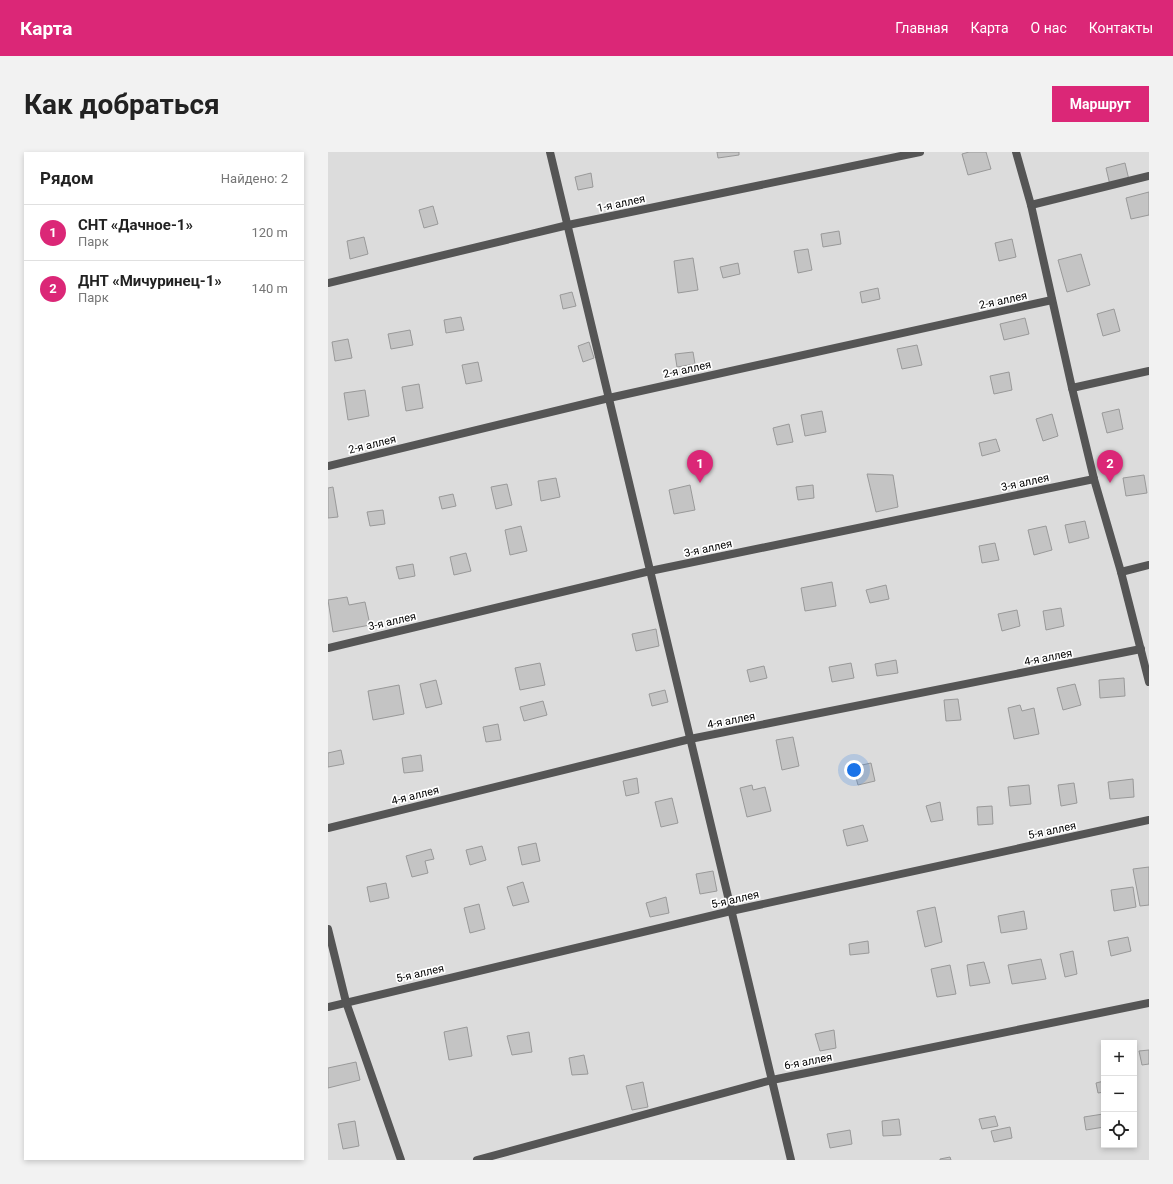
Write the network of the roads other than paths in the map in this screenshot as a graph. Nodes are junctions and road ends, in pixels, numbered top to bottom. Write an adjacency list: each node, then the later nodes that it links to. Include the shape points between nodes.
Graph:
1 (550, 152): 6 (lane)
2 (920, 152): 6 (lane, 1-я аллея)
3 (1016, 152): 5 (lane)
4 (1149, 176): 5 (lane)
5 (1031, 205): 8 (lane)
6 (568, 225): 7 (lane, 1-я аллея); 11 (lane)
7 (328, 283)
8 (1052, 300): 10 (lane); 11 (lane, 2-я аллея)
9 (1149, 371): 10 (lane)
10 (1072, 388): 13 (lane)
11 (609, 398): 12 (lane, 2-я аллея); 15 (lane)
12 (328, 466)
13 (1094, 479): 15 (lane, 3-я аллея); 16 (lane)
14 (1149, 565): 16 (lane)
15 (650, 571): 17 (lane, 3-я аллея); 20 (lane)
16 (1122, 572): 18 (lane)
17 (328, 648)
18 (1141, 650): 19 (lane); 20 (lane, 4-я аллея)
19 (1149, 682)
20 (690, 739): 22 (lane, 4-я аллея); 23 (lane)
21 (1149, 820): 23 (lane, 5-я аллея)
22 (328, 828)
23 (732, 911): 25 (lane, 5-я аллея); 28 (lane)
24 (328, 929): 25 (lane)
25 (346, 1002): 27 (lane, 5-я аллея); 29 (lane)
26 (1149, 1004): 28 (lane, 6-я аллея)
27 (328, 1007)
28 (772, 1080): 30 (lane, 6-я аллея); 31 (lane)
29 (401, 1160)
30 (477, 1160)
31 (791, 1160)

